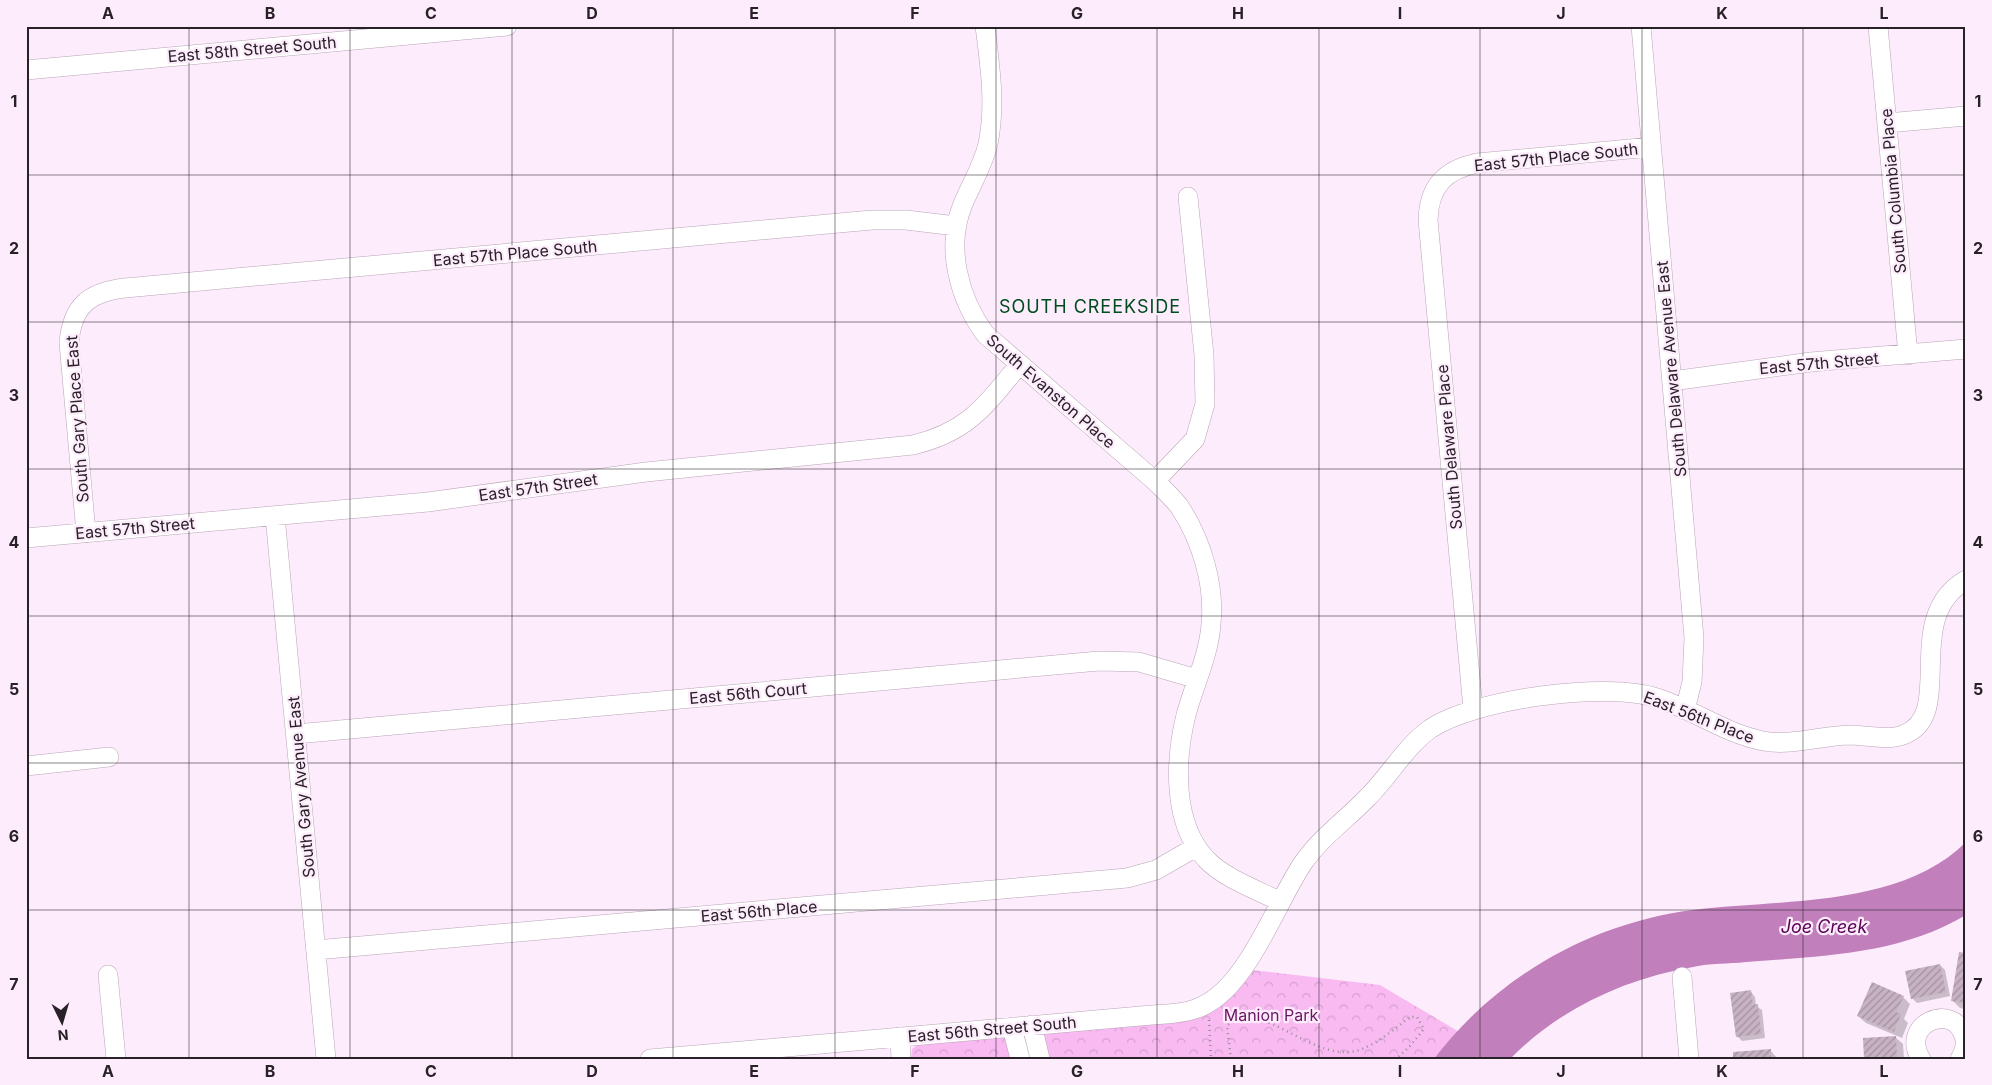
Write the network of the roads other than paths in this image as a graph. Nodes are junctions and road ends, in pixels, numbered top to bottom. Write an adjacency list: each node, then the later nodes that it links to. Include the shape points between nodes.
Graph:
1 (507, 26): 5 (street, East 58th Street South)
2 (986, 26): 12 (street, South Evanston Place, via 992,120 987,147)
3 (1641, 26): 9 (street, South Delaware Avenue East)
4 (1878, 26): 8 (street, South Columbia Place)
5 (369, 32): 6 (street, East 58th Street South)
6 (26, 70)
7 (1966, 116): 8 (street)
8 (1887, 123): 15 (street, South Columbia Place)
9 (1651, 147): 10 (street, East 57th Place South, via 1478,163 1450,172); 17 (street, South Delaware Avenue East)
10 (1438, 186): 24 (street, South Delaware Place, via 1428,220)
11 (1188, 197): 18 (street, via 1204,355 1205,404 1195,439)
12 (956, 226): 13 (street, East 57th Place South, via 872,220 154,285 107,290 94,294); 16 (street, South Evanston Place, via 958,274 968,306 985,334)
13 (80, 307): 20 (street, South Gary Place East, via 70,329 69,343)
14 (1966, 349): 15 (street, East 57th Street)
15 (1908, 355): 17 (street, East 57th Street, via 1802,363)
16 (1019, 364): 18 (street, South Evanston Place); 19 (street, East 57th Street, via 977,415 949,434 914,445 646,472 428,502)
17 (1672, 381): 25 (street, South Delaware Avenue East, via 1694,638 1692,682)
18 (1155, 481): 23 (street, South Evanston Place, via 1177,504 1188,522 1198,542 1209,584 1211,625)
19 (275, 516): 20 (street, East 57th Street); 26 (street, South Gary Avenue East)
20 (86, 533): 21 (street, East 57th Street)
21 (26, 538)
22 (1966, 580): 25 (street, East 56th Place, via 1955,586 1938,607 1932,631 1926,712 1917,727 1902,736 1829,736 1782,743 1732,732)
23 (1197, 679): 26 (street, East 56th Court, via 1139,662 1099,661); 29 (street, South Evanston Place, via 1186,716 1179,765 1181,807)
24 (1473, 709): 25 (street, East 56th Place, via 1498,702 1608,691 1658,698); 30 (street, East 56th Place, via 1438,724 1414,742 1369,797 1303,862)
25 (1685, 710)
26 (296, 734): 31 (street, South Gary Avenue East)
27 (109, 757): 28 (street)
28 (26, 766)
29 (1196, 848): 30 (street, South Evanston Place, via 1223,872); 31 (street, East 56th Place, via 1156,870 1127,878)
30 (1281, 902): 34 (street, East 56th Street South, via 1255,949 1227,988 1196,1009 1152,1016)
31 (316, 950): 38 (street, South Gary Avenue East)
32 (108, 975): 37 (street)
33 (1682, 977): 43 (street)
34 (1032, 1025): 35 (street, East 56th Street South); 42 (street)
35 (1012, 1027): 36 (street, East 56th Street South); 41 (street)
36 (900, 1037): 39 (street, East 56th Street South); 40 (street)
37 (116, 1059)
38 (326, 1059)
39 (650, 1059)
40 (901, 1059)
41 (1020, 1059)
42 (1040, 1059)
43 (1689, 1059)
44 (1921, 1059): 45 (street, via 1916,1047 1918,1032 1929,1021 1941,1019 1953,1022 1962,1031 1965,1046)
45 (1960, 1059)

